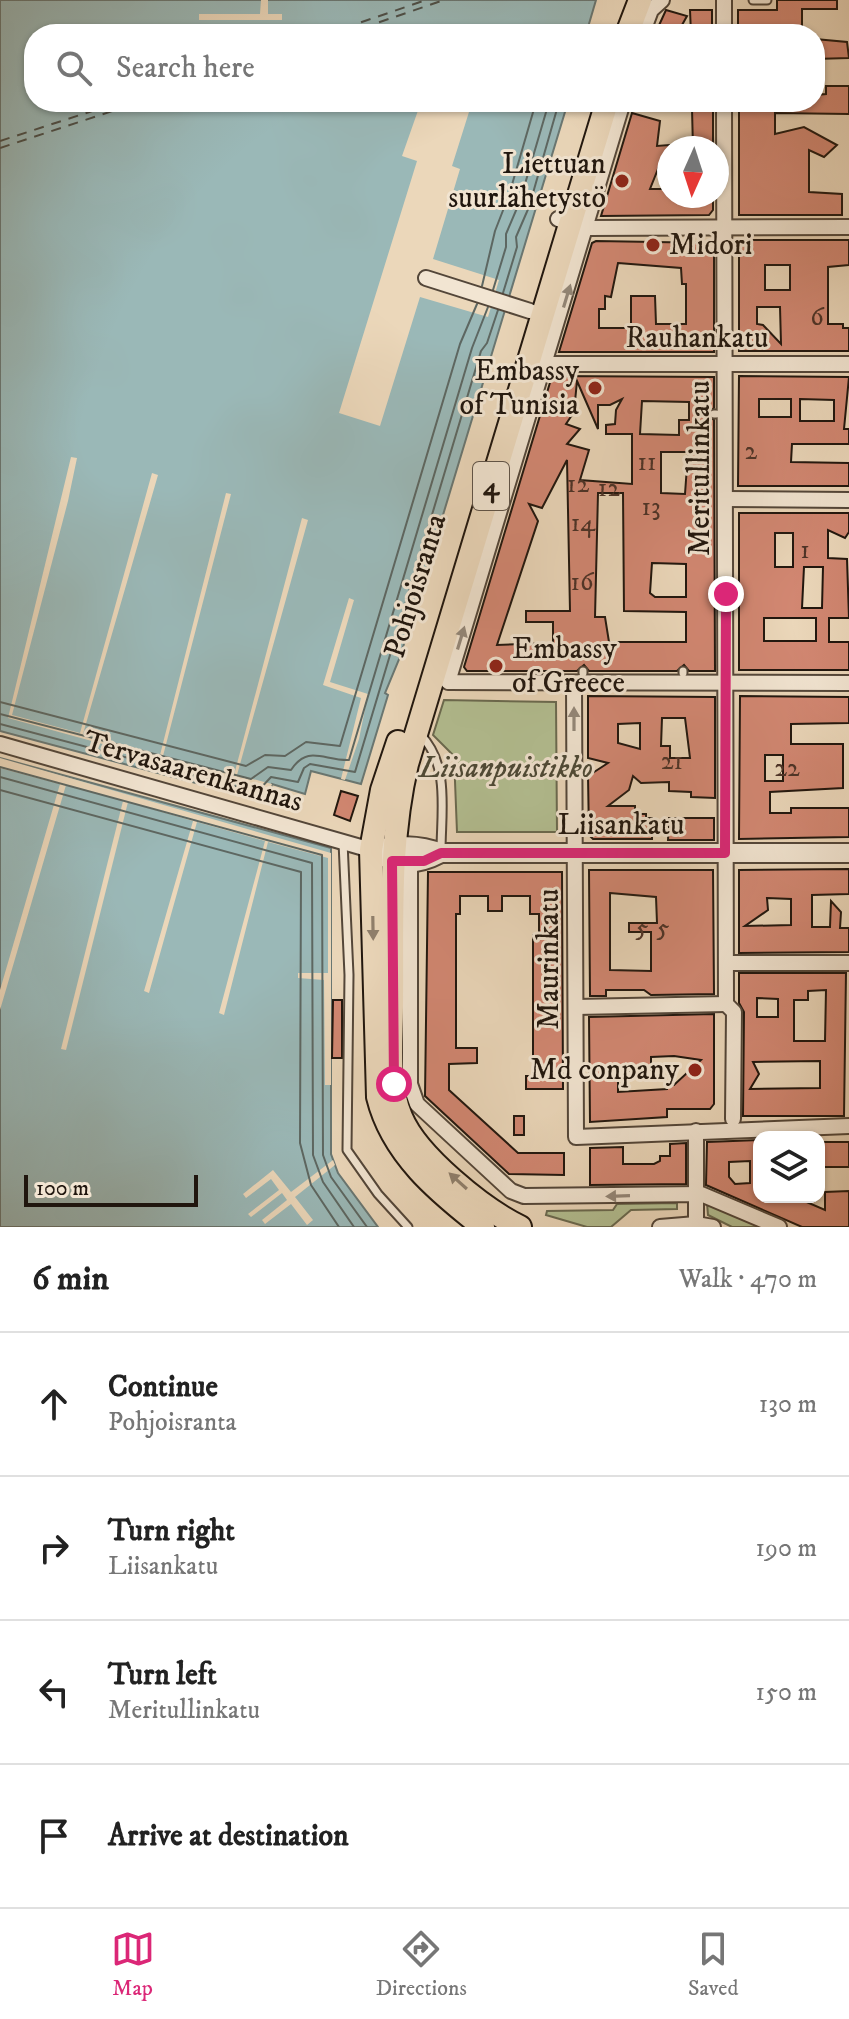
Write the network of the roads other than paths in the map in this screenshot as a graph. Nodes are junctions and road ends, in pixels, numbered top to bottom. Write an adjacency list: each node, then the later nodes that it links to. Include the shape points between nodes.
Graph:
1 (662, 0): 8 (street)
2 (724, 0): 9 (street)
3 (753, 0): 4 (lane)
4 (767, 0)
5 (631, 2): 6 (main road); 7 (main road)
6 (618, 24)
7 (628, 24)
8 (646, 24)
9 (724, 24)
10 (590, 112): 14 (main road, Pohjoisranta / 4)
11 (604, 112): 14 (main road, Pohjoisranta / 4)
12 (619, 112): 14 (street, Pohjoisranta)
13 (724, 112): 16 (street, Meritullinkatu)
14 (572, 223): 16 (street); 18 (main road, Pohjoisranta / 4); 19 (street, Pohjoisranta, one-way to 14); 27 (main road, Pohjoisranta / 4)
15 (849, 227): 16 (street)
16 (726, 228): 20 (street, Meritullinkatu)
17 (426, 278): 18 (street)
18 (530, 311): 34 (main road, Pohjoisranta / 4, via 382,790)
19 (545, 364): 20 (street, Rauhankatu); 24 (street, Pohjoisranta, one-way to 19, via 448,682)
20 (726, 364): 21 (street, Rauhankatu); 22 (street, Meritullinkatu)
21 (849, 364)
22 (726, 499): 23 (street); 25 (street, Meritullinkatu)
23 (849, 500)
24 (580, 676): 25 (street); 31 (street, Maurinkatu, one-way to 24)
25 (727, 683): 26 (street); 32 (street, Meritullinkatu)
26 (849, 683)
27 (417, 730): 30 (lane, via 437,757); 34 (main road, Pohjoisranta)
28 (0, 744): 29 (street, Tervasaarenkannas)
29 (343, 842): 34 (street, Tervasaarenkannas); 45 (lane, via 349,975 347,1150)
30 (441, 853): 31 (street, Liisankatu); 34 (street, Liisankatu, via 424,846)
31 (574, 853): 32 (street, Liisankatu); 38 (street, Maurinkatu)
32 (725, 853): 33 (street, Liisankatu); 35 (street, Meritullinkatu)
33 (849, 853)
34 (392, 854): 39 (main road, Pohjoisranta); 39 (street, Pohjoisranta)
35 (726, 963): 36 (street); 37 (street, Meritullinkatu)
36 (849, 963)
37 (726, 1004): 38 (street); 40 (street, Meritullinkatu, via 734,1012)
38 (576, 1007): 42 (street, Maurinkatu, via 576,1137)
39 (395, 1097): 43 (street, one-way to 39, via 524,1196 511,1191 420,1107); 46 (main road, via 391,1133 407,1158); 47 (main road, one-way to 39, via 488,1207 418,1145)
40 (733, 1119)
41 (849, 1126): 42 (street)
42 (696, 1131): 43 (street)
43 (696, 1194): 44 (street); 50 (street)
44 (696, 1224): 48 (street); 49 (street)
45 (408, 1227)
46 (483, 1227)
47 (520, 1227)
48 (660, 1227)
49 (713, 1227)
50 (779, 1227)

